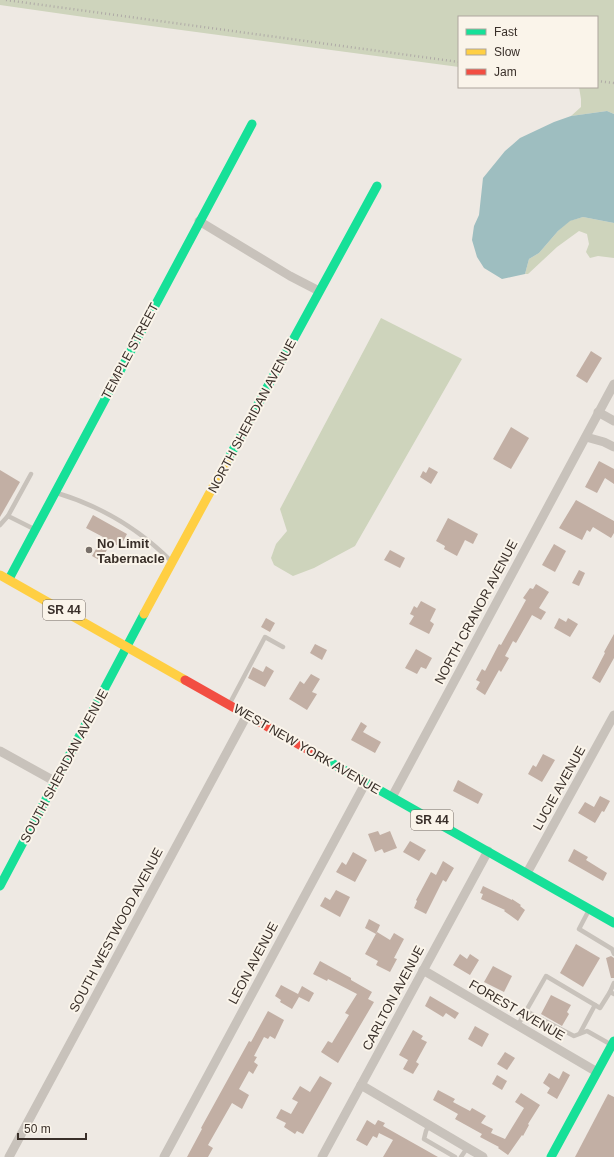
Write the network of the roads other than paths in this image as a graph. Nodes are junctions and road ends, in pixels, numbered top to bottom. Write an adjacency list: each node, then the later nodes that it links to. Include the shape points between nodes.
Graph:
1 (252, 124): 3 (main road, TEMPLE STREET)
2 (377, 186): 4 (main road, NORTH SHERIDAN AVENUE)
3 (199, 221): 4 (street); 11 (main road, TEMPLE STREET)
4 (319, 291): 15 (main road, NORTH SHERIDAN AVENUE)
5 (614, 384): 6 (street, NORTH CRANOR AVENUE)
6 (598, 412): 7 (street); 8 (street, NORTH CRANOR AVENUE)
7 (614, 421)
8 (585, 439): 9 (street, via 604,442); 26 (street, NORTH CRANOR AVENUE)
9 (614, 447)
10 (30, 474): 12 (lane)
11 (55, 492): 14 (main road, TEMPLE STREET); 15 (lane, via 97,508 127,525 158,548)
12 (8, 516): 13 (lane); 14 (lane)
13 (0, 525)
14 (35, 530): 17 (main road, TEMPLE STREET)
15 (172, 563): 18 (main road, NORTH SHERIDAN AVENUE)
16 (0, 575): 17 (main road, WEST NEW YORK AVENUE / SR 44)
17 (9, 580): 18 (main road, WEST NEW YORK AVENUE / SR 44)
18 (127, 646): 20 (main road, WEST NEW YORK AVENUE / SR 44); 24 (main road, SOUTH SHERIDAN AVENUE)
19 (283, 647): 20 (lane, via 265,637)
20 (229, 704): 22 (main road, WEST NEW YORK AVENUE / SR 44)
21 (614, 714): 28 (street, LUCIE AVENUE)
22 (247, 715): 25 (main road, WEST NEW YORK AVENUE / SR 44); 46 (street, SOUTH WESTWOOD AVENUE)
23 (0, 752): 24 (street)
24 (56, 782): 29 (main road, SOUTH SHERIDAN AVENUE)
25 (366, 782): 26 (main road, WEST NEW YORK AVENUE / SR 44); 47 (street, LEON AVENUE)
26 (392, 797): 27 (main road, WEST NEW YORK AVENUE / SR 44)
27 (488, 851): 28 (main road, WEST NEW YORK AVENUE / SR 44); 33 (street, CARLTON AVENUE)
28 (527, 873): 30 (main road, WEST NEW YORK AVENUE / SR 44)
29 (0, 886)
30 (590, 909): 31 (main road, WEST NEW YORK AVENUE / SR 44); 32 (lane, via 579,929 612,949)
31 (614, 922)
32 (614, 954)
33 (423, 970): 38 (street, FOREST AVENUE); 42 (street, CARLTON AVENUE)
34 (614, 983): 35 (lane)
35 (612, 993): 36 (lane, via 600,1008)
36 (595, 1005): 37 (lane, via 546,976); 39 (lane)
37 (526, 1011): 38 (lane); 39 (lane, via 574,1036)
38 (518, 1025): 41 (street, FOREST AVENUE)
39 (580, 1034): 40 (lane, via 587,1031)
40 (613, 1043): 41 (main road)
41 (597, 1072): 50 (main road)
42 (361, 1086): 43 (street); 48 (street, CARLTON AVENUE)
43 (429, 1126): 44 (street); 49 (lane, via 424,1139)
44 (464, 1154): 45 (street)
45 (478, 1156)
46 (9, 1157)
47 (164, 1157)
48 (322, 1157)
49 (455, 1157)
50 (551, 1157)

